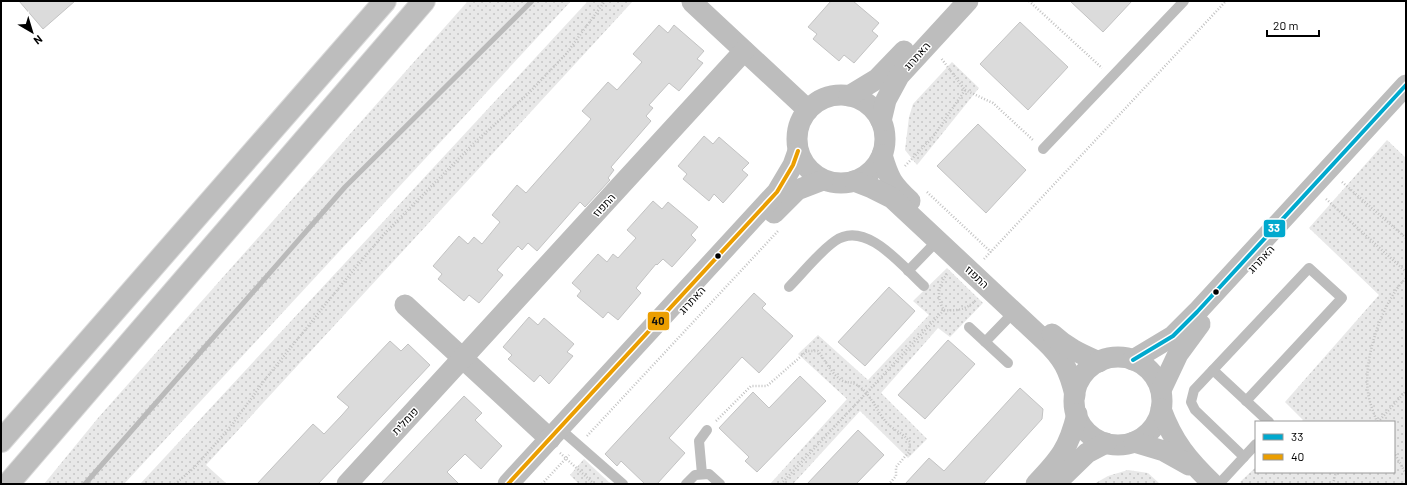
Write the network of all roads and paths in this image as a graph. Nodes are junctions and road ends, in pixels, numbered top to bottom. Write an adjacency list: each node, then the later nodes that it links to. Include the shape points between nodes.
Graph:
1 (385, 1): 57 (main road)
2 (424, 1): 68 (main road)
3 (605, 1): 69 (path, via 566,54 383,235 312,321 231,426 194,468)
4 (951, 1): 15 (street, האתרוג, via 877,78)
5 (968, 1): 10 (street, האתרוג)
6 (1028, 1): 12 (path)
7 (1184, 1): 12 (lane)
8 (1226, 1): 31 (path)
9 (692, 2): 11 (street)
10 (929, 43): 14 (path); 18 (street, האתרוג, via 892,87)
11 (744, 51): 17 (street); 43 (street, התפוז)
12 (1112, 77): 19 (lane)
13 (1406, 85): 44 (street, האתרוג, via 1197,312 1173,336)
14 (965, 90): 19 (path, via 993,103); 25 (path, via 933,137)
15 (849, 96): 17 (street, via 826,98); 18 (street, via 867,104)
16 (1406, 101): 22 (street, האתרוג)
17 (808, 110): 20 (street, via 798,130)
18 (880, 121): 21 (street, via 885,143)
19 (1043, 149)
20 (798, 151): 23 (street, via 807,168); 60 (street, האתרוג, via 793,166 777,192)
21 (882, 156): 24 (street, via 869,173); 25 (street, התפוז)
22 (1336, 177): 27 (street, האתרוג); 29 (path)
23 (822, 180): 24 (street, via 833,183); 60 (street, האתרוג, via 809,184 787,198)
24 (854, 181): 30 (street, התפוז, via 892,198)
25 (890, 181): 31 (street, התפוז)
26 (924, 190): 31 (path)
27 (1320, 194): 33 (path); 50 (street, האתרוג, via 1200,325 1178,354)
28 (783, 226): 60 (path)
29 (1406, 238)
30 (938, 240): 31 (street, התפוז); 32 (lane)
31 (976, 259): 37 (street, התפוז); 39 (path, via 944,279 938,301); 45 (street, התפוז, via 1065,346)
32 (908, 271): 35 (lane); 36 (lane, via 879,244 865,236 852,235 835,241)
33 (1406, 272)
34 (1406, 278): 54 (path, via 1396,288 1382,318 1368,361 1368,393)
35 (924, 286)
36 (789, 287)
37 (989, 288): 39 (path, via 969,307 955,311); 40 (street, התפוז)
38 (405, 304): 43 (street)
39 (944, 310): 49 (path)
40 (1014, 312): 42 (lane); 52 (street, התפוז, via 1063,360 1068,369)
41 (969, 327): 42 (lane)
42 (985, 342): 46 (lane)
43 (463, 358): 60 (street); 70 (street, פומלית)
44 (1133, 360): 45 (street, via 1120,357); 50 (street, via 1150,371 1157,380)
45 (1099, 362): 52 (street, via 1084,373 1080,380)
46 (1008, 363)
47 (1213, 370): 51 (lane); 51 (lane, via 1309,268 1342,298); 63 (lane, via 1194,390 1191,402 1195,410)
48 (1406, 390): 55 (path)
49 (866, 393): 56 (path, via 852,382 843,381 835,375 818,351 807,351 767,386 751,386); 78 (path); 79 (path, via 888,424 910,442 909,452 896,467 896,476)
50 (1161, 400): 58 (street, via 1155,425); 64 (street, via 1174,440)
51 (1246, 401): 53 (lane)
52 (1076, 405): 59 (street, via 1086,432); 80 (street, via 1072,436 1064,451)
53 (1268, 421)
54 (1377, 421)
55 (1378, 421)
56 (707, 430): 66 (lane, via 699,441)
57 (1, 441)
58 (1134, 442): 59 (street, via 1122,445); 64 (street, via 1164,451)
59 (1106, 443): 81 (street, via 1087,453)
60 (563, 445): 71 (street, האתרוג); 72 (street, האתרוג); 73 (path); 74 (path); 75 (lane)
61 (1255, 445): 63 (lane)
62 (1395, 454): 67 (path)
63 (1244, 457): 83 (lane)
64 (1197, 469): 82 (street)
65 (1336, 473): 84 (path)
66 (702, 474): 76 (lane, via 695,475); 77 (lane, via 709,474)
67 (1406, 474)
68 (8, 484)
69 (175, 484)
70 (347, 484)
71 (508, 484)
72 (521, 484)
73 (542, 484)
74 (594, 484)
75 (623, 484)
76 (686, 484)
77 (720, 484)
78 (781, 484)
79 (889, 484)
80 (1036, 484)
81 (1055, 484)
82 (1213, 484)
83 (1219, 484)
84 (1333, 484)

